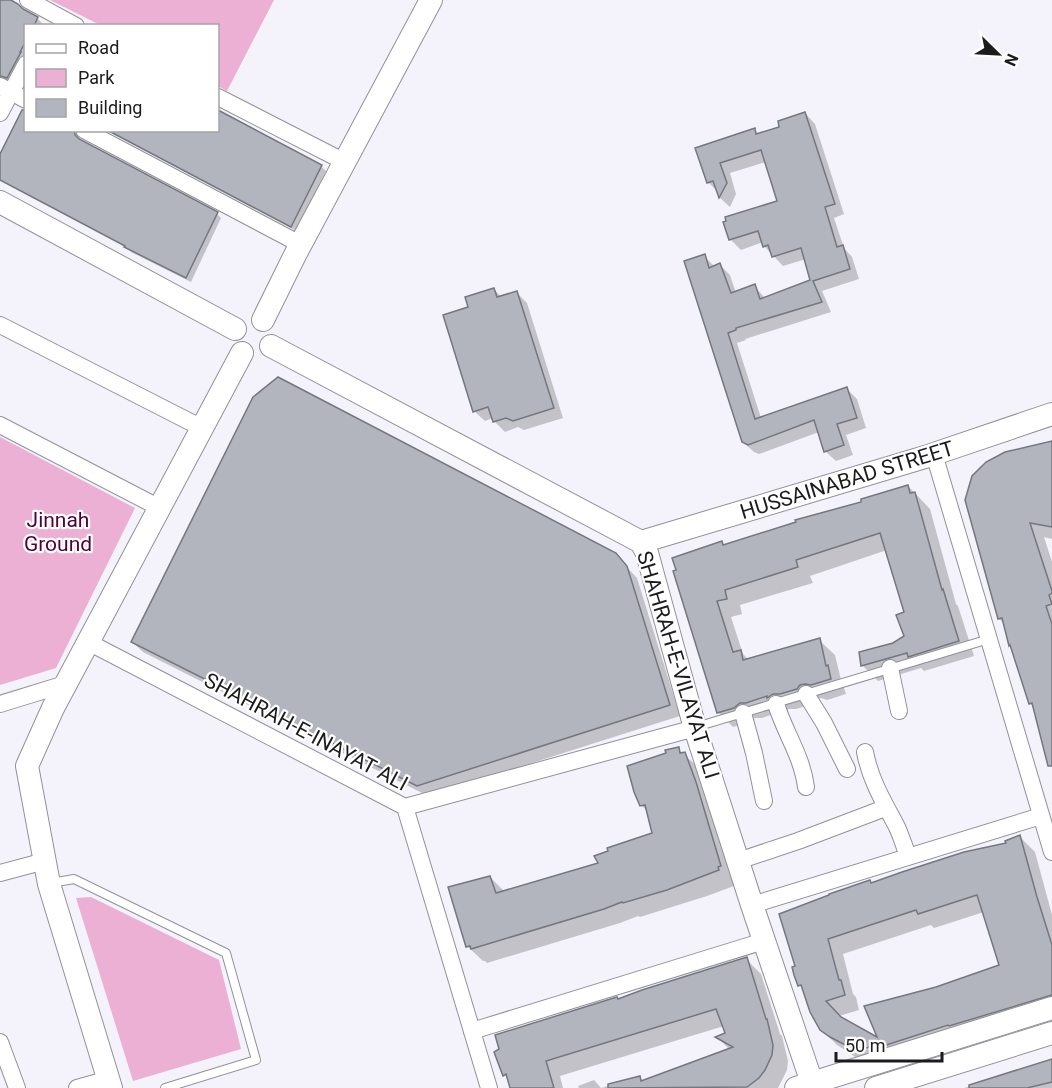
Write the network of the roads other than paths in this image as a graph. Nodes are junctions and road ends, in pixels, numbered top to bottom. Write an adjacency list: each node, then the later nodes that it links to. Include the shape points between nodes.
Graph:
1 (28, 0): 3 (street)
2 (431, 0): 10 (street)
3 (49, 19): 4 (street)
4 (68, 24)
5 (24, 68): 6 (street)
6 (12, 93): 8 (street)
7 (219, 98): 10 (street)
8 (0, 114)
9 (88, 132): 12 (street)
10 (345, 162): 12 (street)
11 (0, 202): 15 (street)
12 (300, 244): 13 (street)
13 (263, 320): 15 (street, via 244,319); 16 (street, via 273,334)
14 (0, 325): 20 (street)
15 (235, 329): 17 (street, via 234,342)
16 (271, 346): 17 (street, via 255,357); 23 (street, SHAHRAH-E-VILAYAT ALI)
17 (242, 353): 20 (street)
18 (1052, 414): 21 (street, HUSSAINABAD STREET)
19 (0, 425): 22 (street)
20 (202, 428): 22 (street)
21 (934, 454): 23 (street, HUSSAINABAD STREET); 24 (street)
22 (160, 508): 25 (street)
23 (640, 542): 33 (street, SHAHRAH-E-VILAYAT ALI, via 647,553)
24 (989, 639): 26 (lane); 40 (street)
25 (88, 642): 27 (street); 38 (street, SHAHRAH-E-INAYAT ALI)
26 (890, 668): 28 (lane); 31 (street)
27 (65, 684): 30 (street); 43 (street, via 27,766)
28 (806, 694): 29 (lane); 35 (street)
29 (776, 704): 32 (lane); 36 (street, via 799,757)
30 (0, 705)
31 (899, 711)
32 (743, 713): 33 (lane); 37 (street)
33 (695, 728): 38 (street); 44 (street, SHAHRAH-E-VILAYAT ALI)
34 (865, 752): 39 (street)
35 (847, 769)
36 (806, 786)
37 (765, 801)
38 (405, 807): 50 (street, SHAHRAH-E-INAYAT ALI)
39 (885, 808): 42 (street); 44 (street)
40 (1041, 816): 41 (street); 42 (street)
41 (1052, 852)
42 (908, 856): 47 (street)
43 (45, 861): 45 (street); 46 (street)
44 (738, 861): 47 (street, SHAHRAH-E-VILAYAT ALI)
45 (0, 873)
46 (49, 884): 53 (street); 57 (lane, via 74,879 226,953 256,1060)
47 (752, 905): 48 (street, SHAHRAH-E-VILAYAT ALI)
48 (764, 941): 50 (street); 54 (street, SHAHRAH-E-VILAYAT ALI)
49 (1052, 1008): 54 (street)
50 (472, 1031): 58 (street, SHAHRAH-E-INAYAT ALI)
51 (1052, 1033): 59 (street)
52 (0, 1042): 55 (street)
53 (110, 1083): 56 (street)
54 (804, 1085)
55 (17, 1088)
56 (77, 1088)
57 (165, 1088)
58 (489, 1088)
59 (876, 1088)

